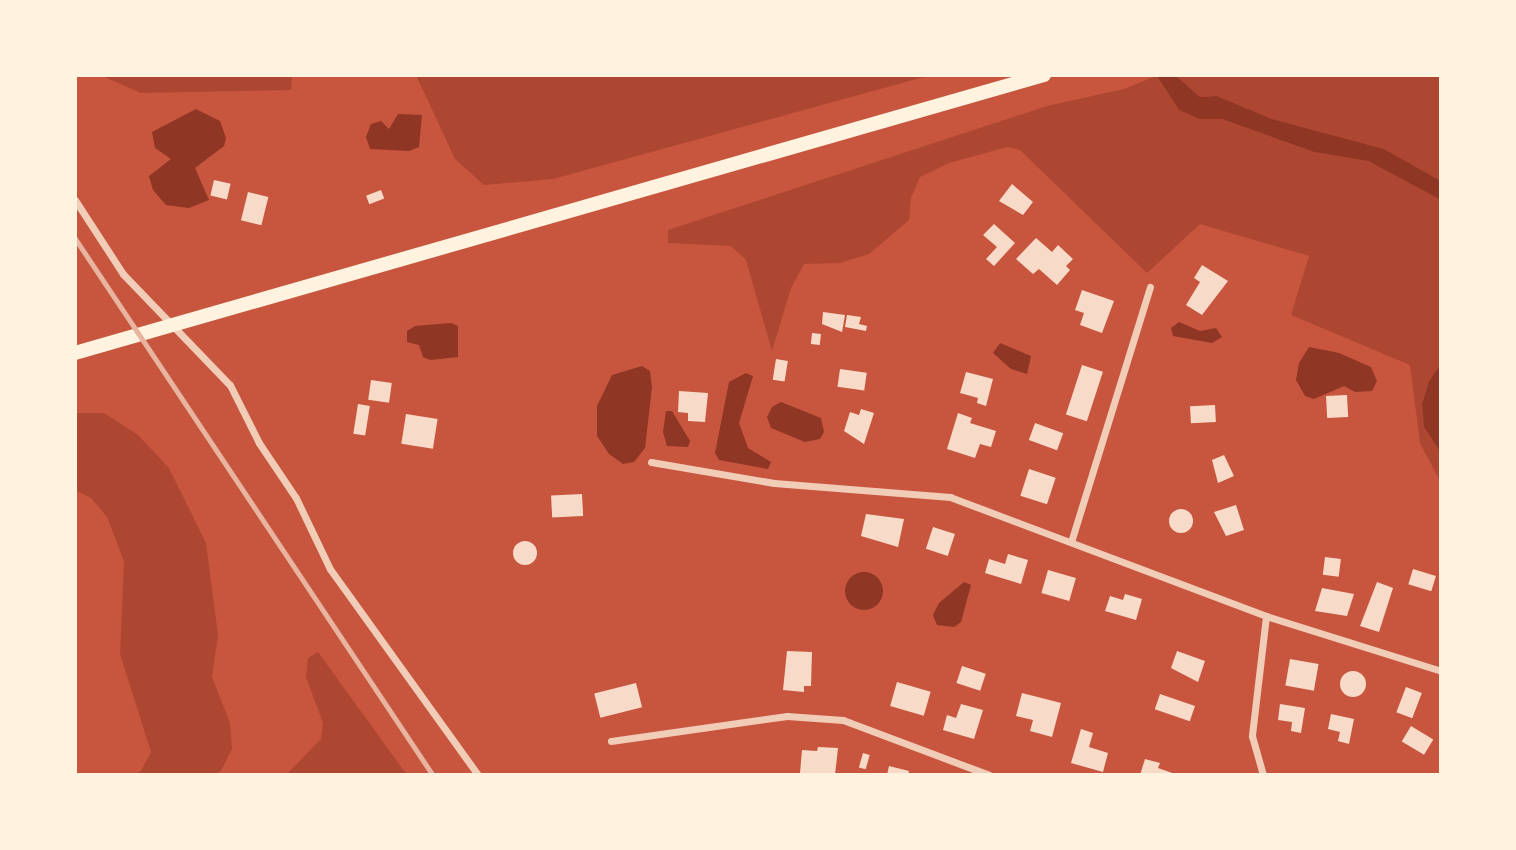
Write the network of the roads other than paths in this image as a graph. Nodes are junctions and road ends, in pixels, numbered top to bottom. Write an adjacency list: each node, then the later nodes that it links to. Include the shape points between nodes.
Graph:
1 (1044, 75): 4 (main road)
2 (75, 200): 10 (street, via 123,274 230,385 259,443 296,498 330,569)
3 (1150, 287): 6 (street)
4 (75, 353)
5 (651, 462): 6 (street, via 774,483 950,497)
6 (1071, 542): 7 (street)
7 (1266, 616): 8 (street); 12 (street, via 1252,736)
8 (1441, 671)
9 (611, 741): 11 (street, via 787,716 843,720)
10 (478, 775)
11 (989, 775)
12 (1263, 775)

